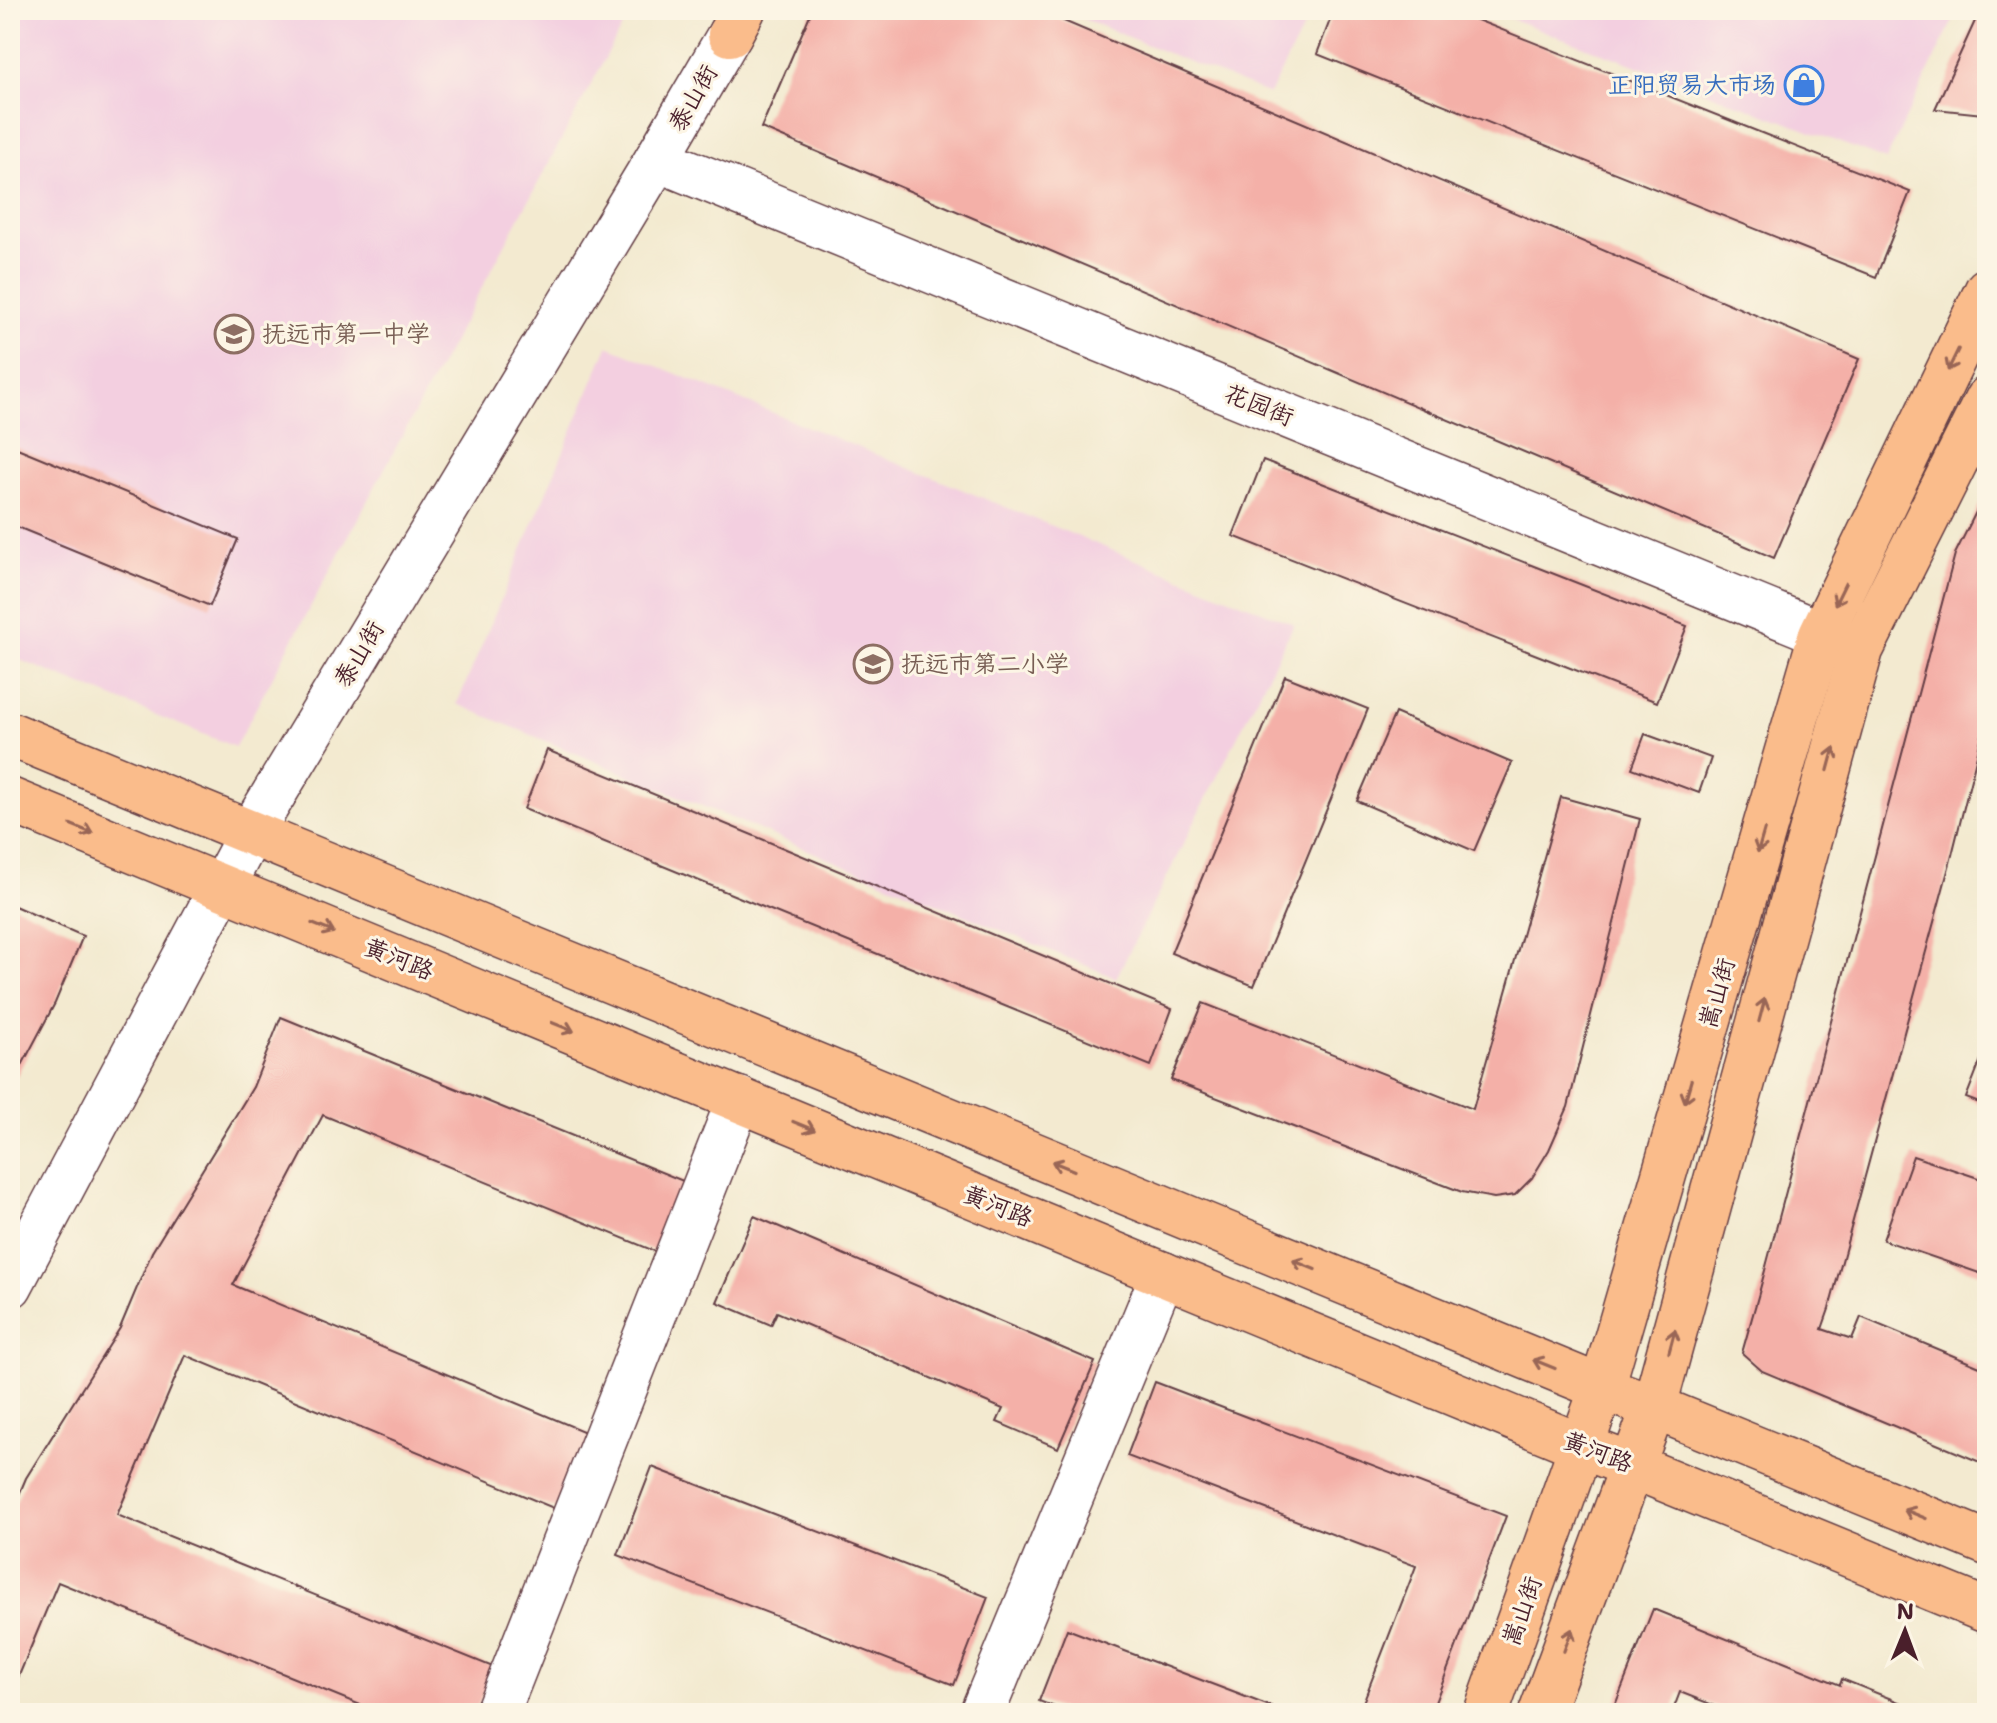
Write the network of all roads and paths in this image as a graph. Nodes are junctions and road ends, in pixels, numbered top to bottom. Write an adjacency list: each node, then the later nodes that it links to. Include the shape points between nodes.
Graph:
1 (736, 18): 2 (street, 泰山街)
2 (657, 159): 5 (street, 花园街); 9 (street, 泰山街)
3 (1987, 290): 5 (main road, 嵩山街, one-way to 5)
4 (1987, 399): 6 (main road, 嵩山街)
5 (1821, 634): 6 (street, 花园街); 14 (main road, 嵩山街, one-way to 14)
6 (1861, 650): 15 (main road, 嵩山街, one-way to 6)
7 (10, 734): 9 (main road)
8 (10, 800): 10 (main road, 黄河路, one-way to 10)
9 (251, 832): 10 (street, 泰山街); 14 (main road, one-way to 9)
10 (222, 887): 11 (main road, 黄河路, one-way to 11); 13 (street, 泰山街)
11 (739, 1099): 12 (main road, 黄河路, one-way to 12); 20 (street)
12 (1163, 1274): 16 (main road, 黄河路); 21 (street)
13 (10, 1286)
14 (1602, 1388): 15 (main road); 16 (main road, 嵩山街)
15 (1654, 1407): 17 (main road, 嵩山街); 18 (main road, one-way to 15)
16 (1581, 1446): 17 (main road, 黄河路); 22 (main road, 嵩山街)
17 (1632, 1466): 19 (main road, 黄河路); 23 (main road, 嵩山街, one-way to 17)
18 (1987, 1543)
19 (1987, 1611)
20 (497, 1713)
21 (982, 1713)
22 (1486, 1713)
23 (1541, 1713)

